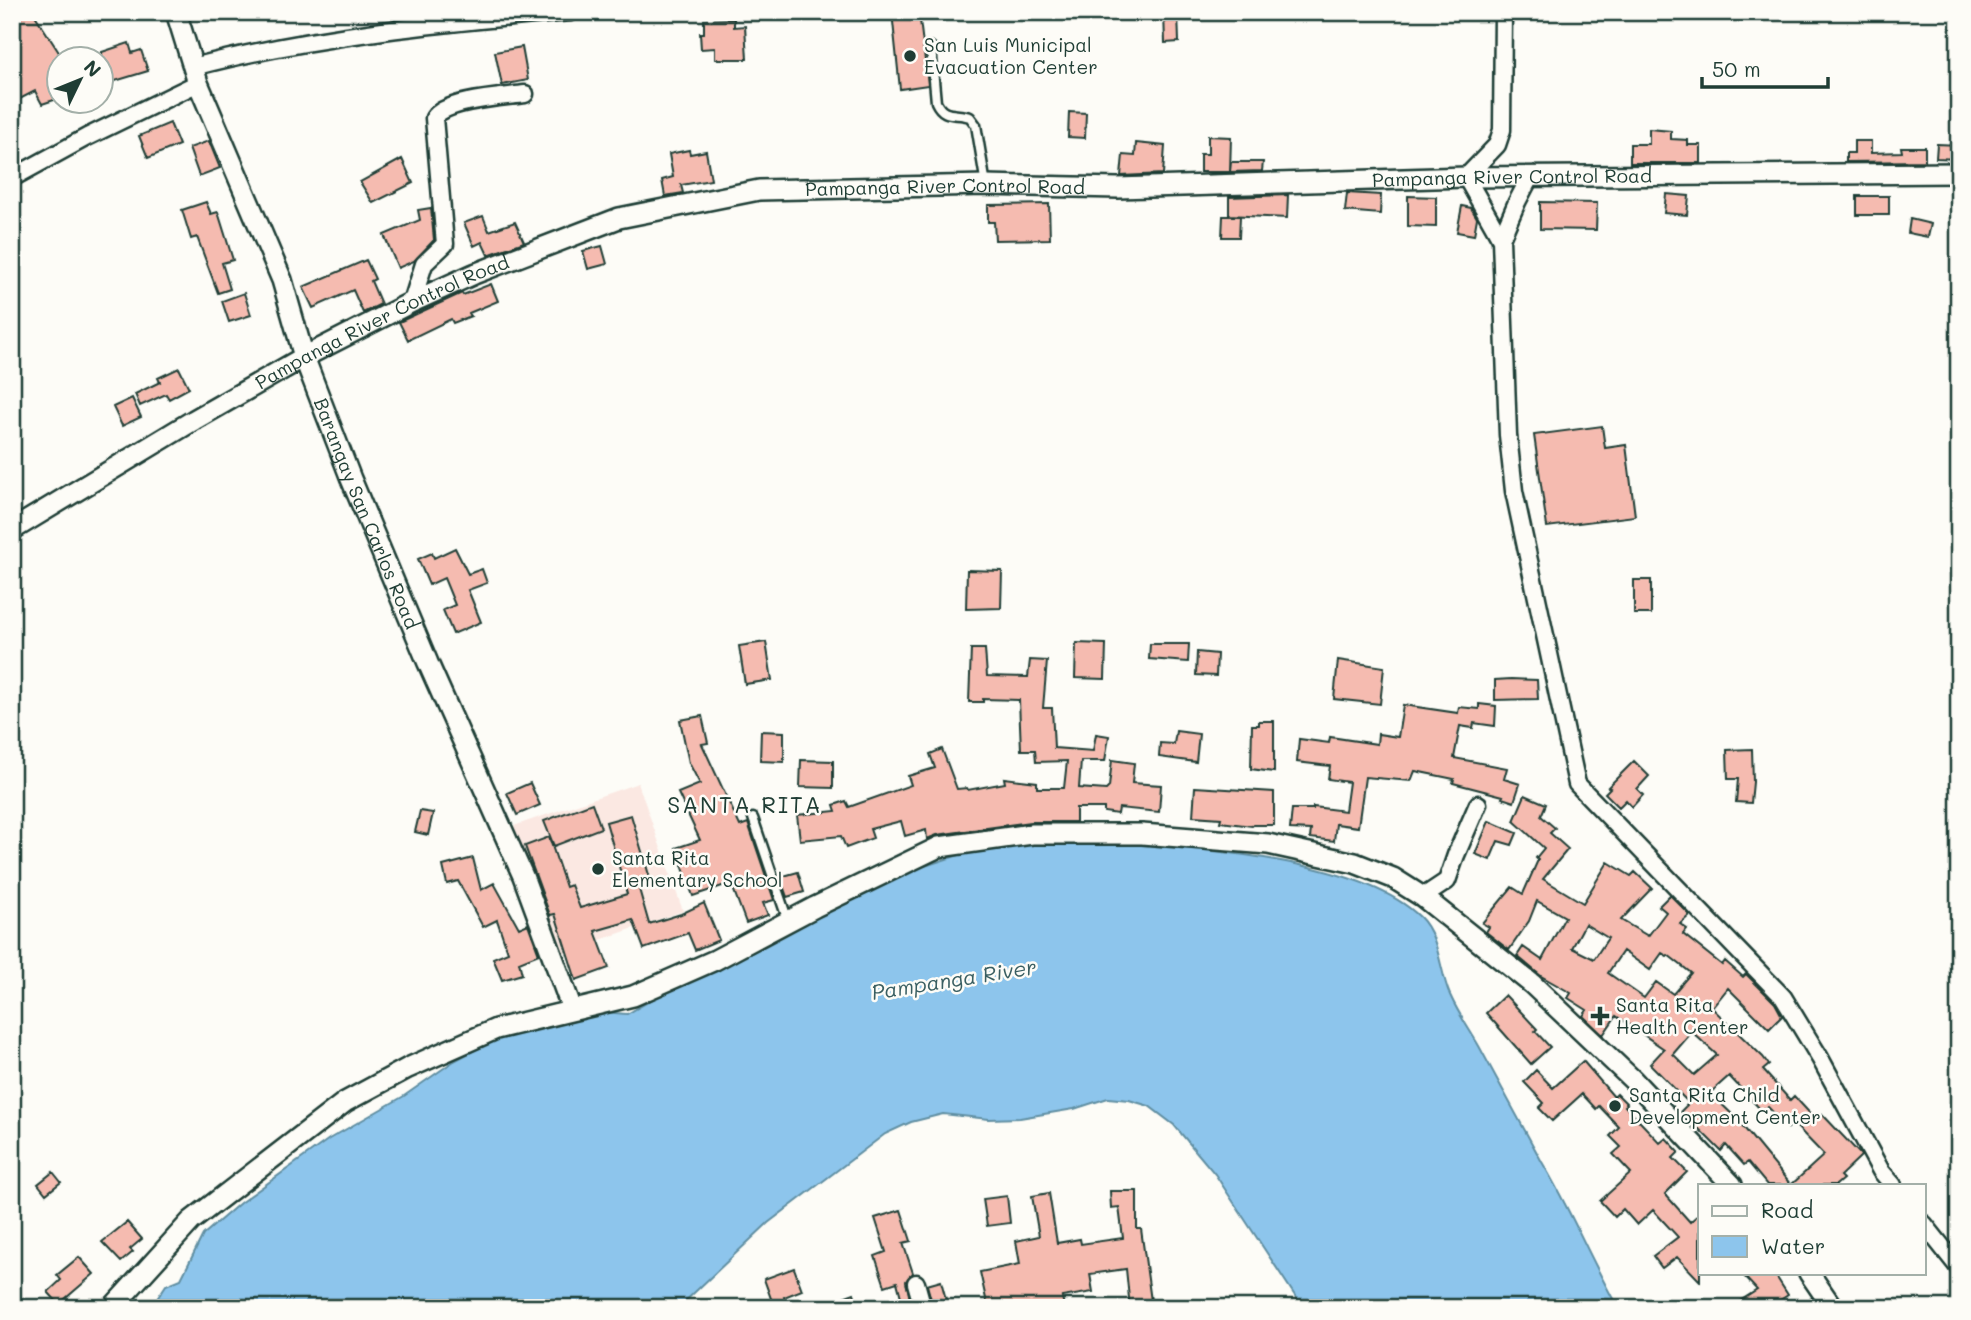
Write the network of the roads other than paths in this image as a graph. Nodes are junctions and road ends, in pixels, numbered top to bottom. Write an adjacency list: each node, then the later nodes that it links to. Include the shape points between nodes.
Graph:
1 (176, 12): 5 (street, Barangay San Carlos Road)
2 (571, 12): 5 (street, via 460,21 245,53)
3 (1503, 12): 8 (street, via 1502,131 1497,145)
4 (931, 47): 11 (lane, via 936,102 947,115 964,115 976,125)
5 (196, 75): 10 (street); 14 (street, Barangay San Carlos Road, via 282,279)
6 (525, 94): 13 (street, via 469,102 438,112 434,118 445,244 424,264)
7 (1959, 173): 9 (street, Pampanga River Control Road)
8 (1465, 177): 9 (street, Pampanga River Control Road); 11 (street, Pampanga River Control Road, via 1118,188); 12 (street)
9 (1530, 177): 12 (street)
10 (12, 178)
11 (986, 185): 13 (street, Pampanga River Control Road, via 759,190 619,218)
12 (1501, 239): 22 (street, via 1514,491 1577,785 1783,997)
13 (412, 302): 14 (street, Pampanga River Control Road)
14 (304, 357): 15 (street, Pampanga River Control Road); 20 (street, Barangay San Carlos Road, via 428,663 523,876)
15 (12, 530)
16 (1478, 804): 18 (street, via 1447,881)
17 (753, 818): 19 (lane)
18 (1423, 897): 19 (street, via 1393,878 1355,863 1268,844 1142,834 1032,834 939,847); 21 (street, via 1532,984 1633,1080)
19 (788, 922): 20 (street, via 633,996)
20 (572, 1009): 27 (street, via 496,1029 345,1102 191,1221)
21 (1731, 1184)
22 (1892, 1184)
23 (1926, 1227): 24 (street)
24 (1959, 1268)
25 (1810, 1274): 29 (street)
26 (916, 1283): 28 (street)
27 (112, 1308)
28 (923, 1308)
29 (1833, 1308)

